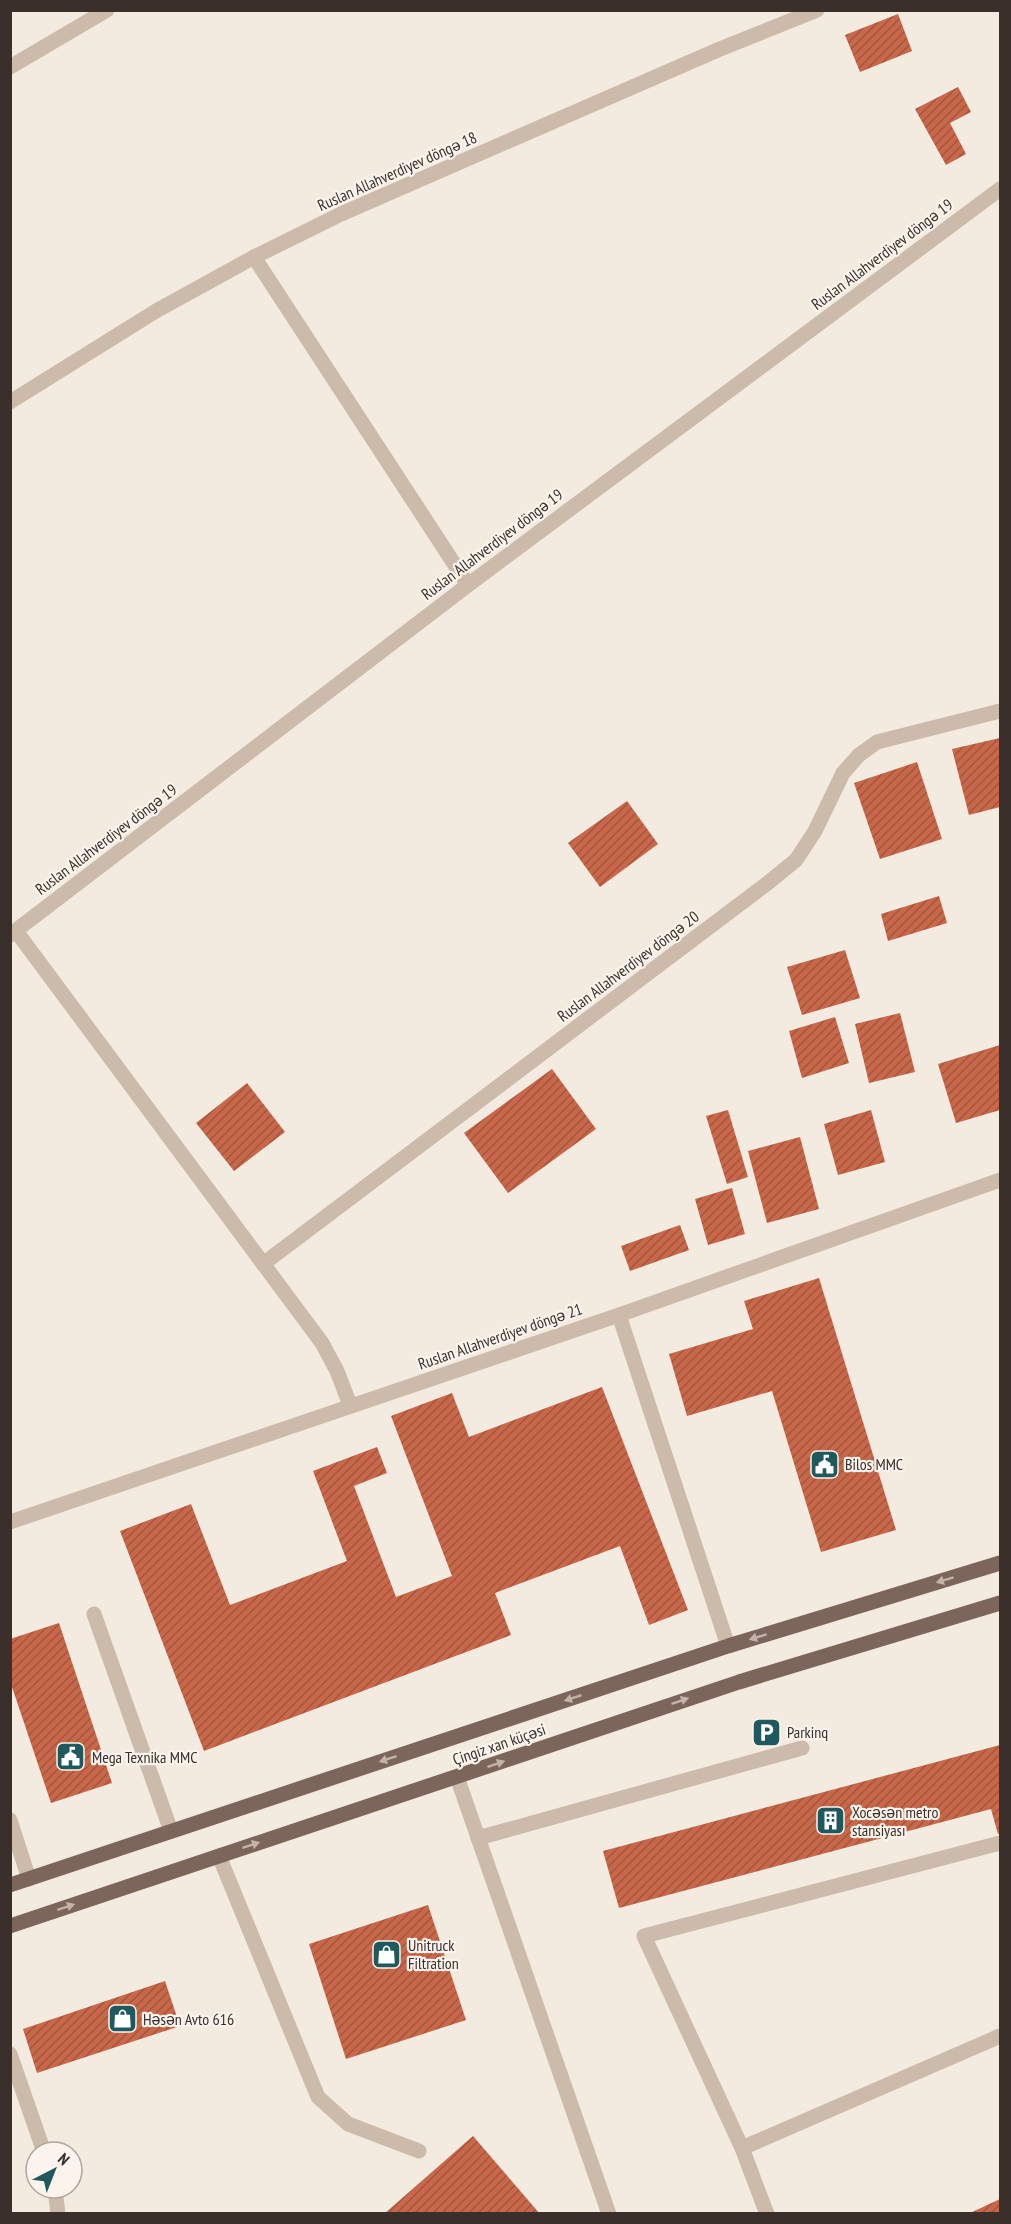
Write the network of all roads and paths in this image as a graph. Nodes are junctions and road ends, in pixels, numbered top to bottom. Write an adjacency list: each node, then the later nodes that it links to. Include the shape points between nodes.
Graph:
1 (106, 10): 3 (street)
2 (817, 10): 5 (street, Ruslan Allahverdiyev döngə 18, via 340,214)
3 (10, 67)
4 (1000, 189): 7 (street, Ruslan Allahverdiyev döngə 19)
5 (254, 258): 6 (street, Ruslan Allahverdiyev döngə 18, via 156,311); 7 (street)
6 (10, 402)
7 (468, 585): 9 (street, Ruslan Allahverdiyev döngə 19)
8 (1000, 711): 11 (street, Ruslan Allahverdiyev döngə 20, via 877,742 859,755 843,773 796,860)
9 (13, 933): 11 (street)
10 (1000, 1180): 12 (street, Ruslan Allahverdiyev döngə 21)
11 (263, 1264): 13 (street, via 322,1343)
12 (619, 1315): 13 (street, Ruslan Allahverdiyev döngə 21); 18 (street)
13 (350, 1405): 14 (street, Ruslan Allahverdiyev döngə 21)
14 (10, 1522)
15 (1000, 1563): 18 (main road, Çingiz xan küçəsi, one-way to 18)
16 (1000, 1603): 20 (main road, Çingiz xan küçəsi, one-way to 16, via 739,1682)
17 (94, 1614): 22 (street)
18 (728, 1646): 22 (main road, Çingiz xan küçəsi, one-way to 22)
19 (802, 1748): 23 (street)
20 (457, 1777): 23 (street); 25 (main road, Çingiz xan küçəsi, one-way to 20)
21 (10, 1821): 26 (street)
22 (171, 1832): 26 (main road, Çingiz xan küçəsi)
23 (478, 1839): 34 (street)
24 (1000, 1843): 32 (street, via 644,1936)
25 (219, 1856): 28 (main road, Çingiz xan küçəsi, one-way to 25); 33 (street, via 318,2097 348,2124)
26 (29, 1879): 27 (main road, Çingiz xan küçəsi)
27 (10, 1885)
28 (10, 1926)
29 (1000, 2036): 32 (street)
30 (10, 2054): 31 (street)
31 (40, 2140)
32 (742, 2148): 35 (street)
33 (419, 2151)
34 (609, 2214)
35 (768, 2214)

